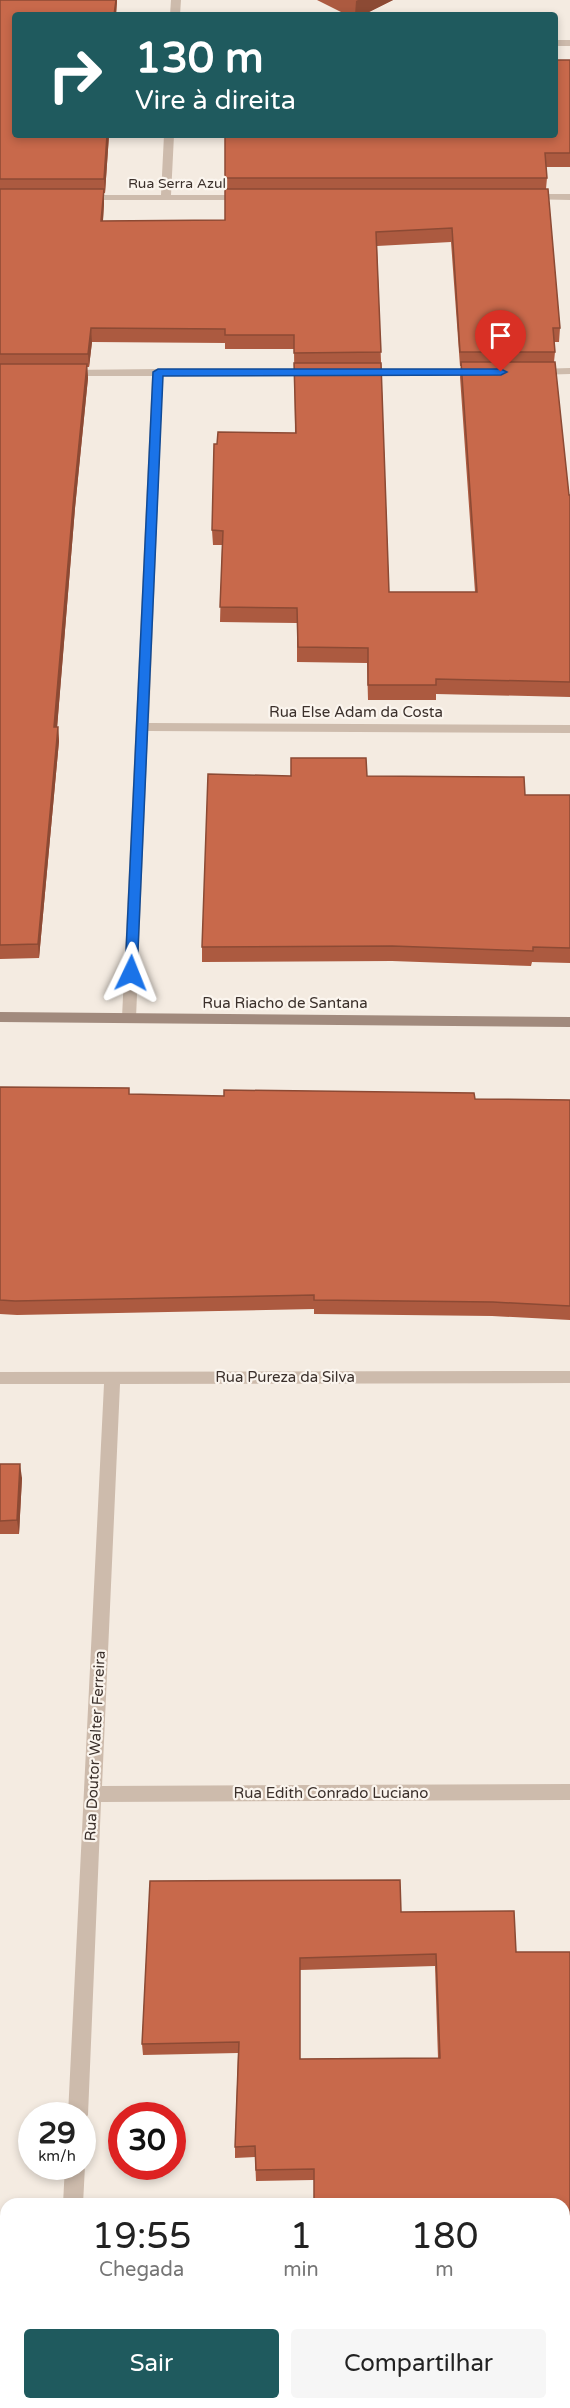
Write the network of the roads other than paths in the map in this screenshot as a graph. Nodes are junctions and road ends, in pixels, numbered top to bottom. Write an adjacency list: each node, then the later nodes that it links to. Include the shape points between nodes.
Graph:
1 (170, 138): 5 (street)
2 (511, 197): 3 (street)
3 (570, 197)
4 (71, 198): 5 (street, Rua Serra Azul)
5 (166, 198): 6 (street, Rua Serra Azul)
6 (261, 198)
7 (158, 372): 8 (street); 13 (street); 14 (street)
8 (323, 372)
9 (346, 372): 10 (street)
10 (488, 372)
11 (523, 372): 12 (street)
12 (570, 372)
13 (57, 373)
14 (142, 727): 15 (street, Rua Else Adam da Costa); 17 (street)
15 (570, 729)
16 (0, 1017): 17 (street, Rua Riacho de Santana)
17 (129, 1018): 18 (street, Rua Riacho de Santana)
18 (570, 1022)
19 (570, 1377): 21 (street, Rua Pureza da Silva)
20 (0, 1378): 21 (street, Rua Pureza da Silva)
21 (112, 1378): 23 (street, Rua Doutor Walter Ferreira)
22 (570, 1791): 23 (street, Rua Edith Conrado Luciano)
23 (93, 1794): 24 (street, Rua Doutor Walter Ferreira)
24 (79, 2102)
25 (74, 2180): 26 (street)
26 (73, 2198)

